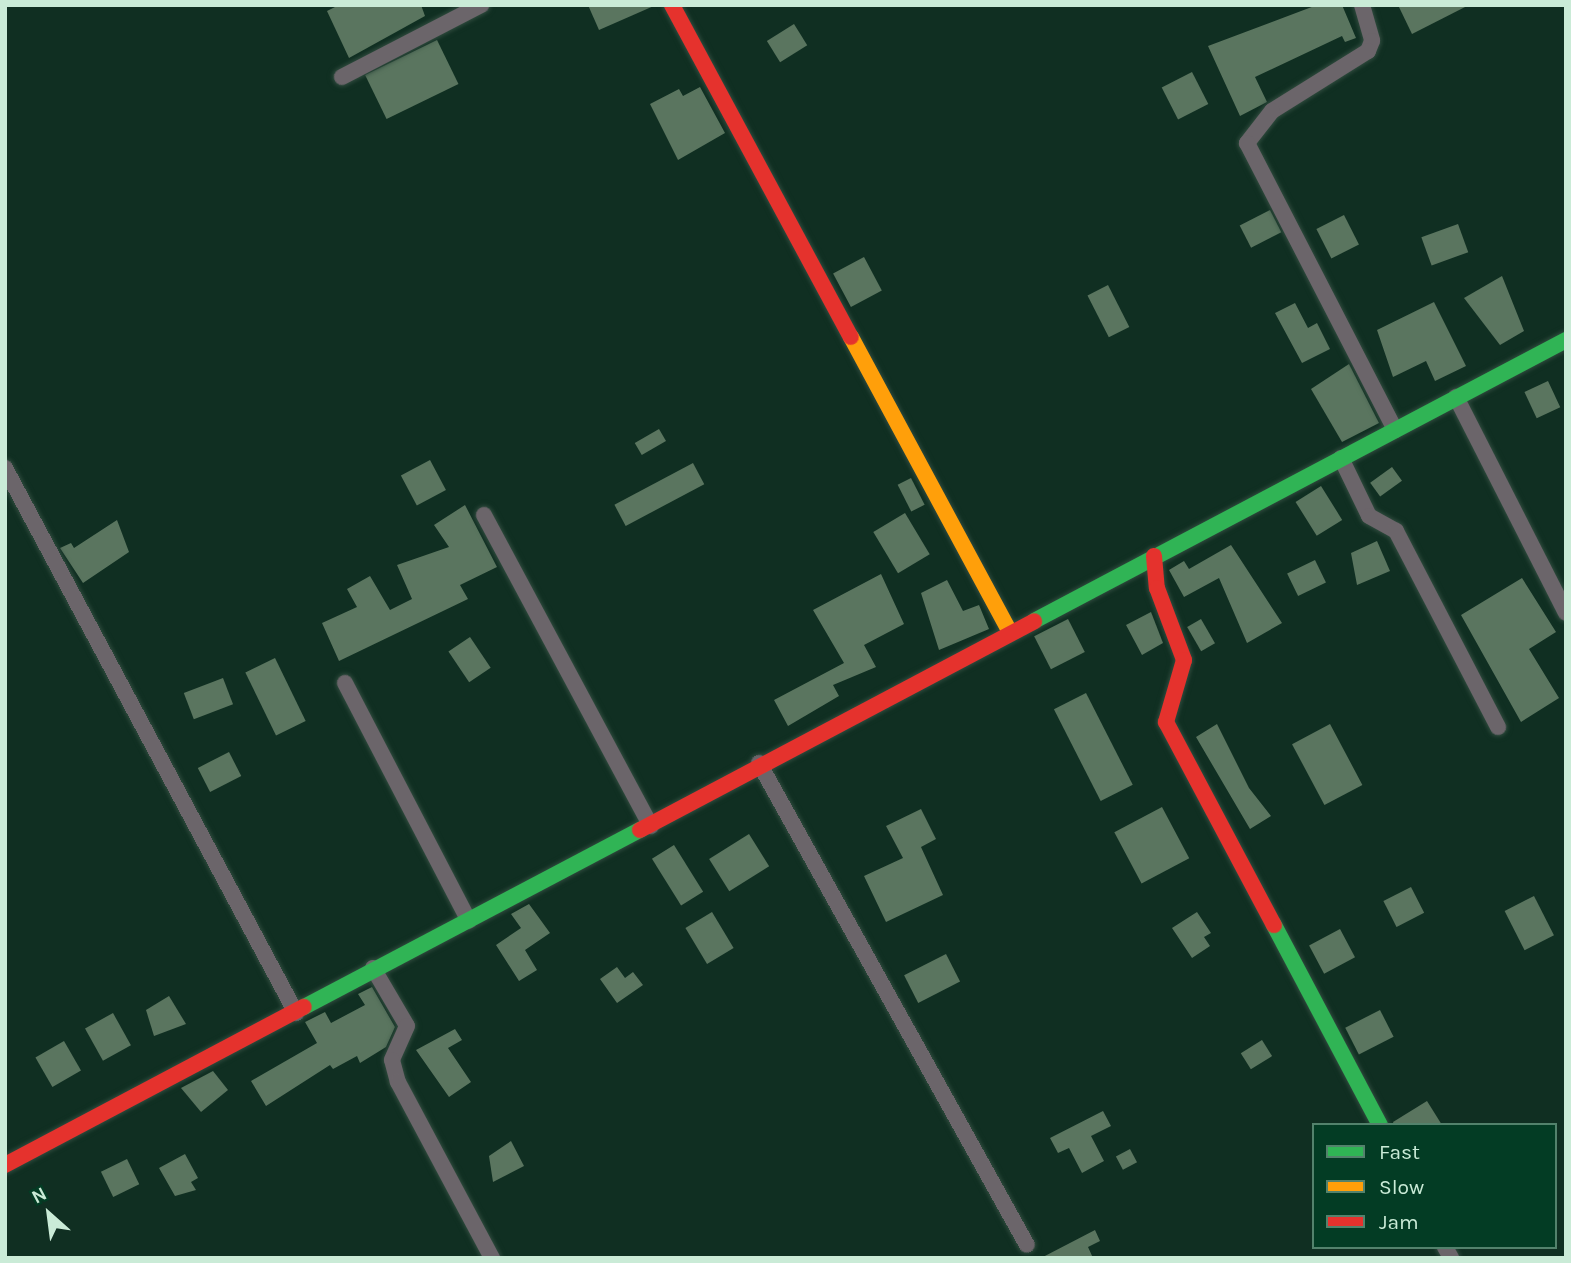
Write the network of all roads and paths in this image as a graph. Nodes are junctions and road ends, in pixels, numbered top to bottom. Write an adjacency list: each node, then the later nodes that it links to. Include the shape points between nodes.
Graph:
1 (481, 5): 4 (street)
2 (672, 5): 13 (street)
3 (1362, 5): 7 (street, via 1372,41 1368,51 1272,111 1247,143)
4 (342, 77)
5 (1566, 340): 6 (street)
6 (1457, 397): 7 (street); 12 (street)
7 (1395, 430): 8 (street)
8 (1341, 458): 11 (street); 15 (street, via 1369,516 1396,531)
9 (5, 468): 20 (street)
10 (484, 515): 17 (street)
11 (1154, 556): 13 (street); 21 (street, via 1157,588 1184,660 1166,722)
12 (1566, 613)
13 (1009, 632): 16 (street)
14 (345, 683): 18 (street)
15 (1498, 727)
16 (759, 763): 17 (street); 23 (street)
17 (651, 826): 18 (street)
18 (469, 921): 19 (street)
19 (373, 968): 20 (street); 24 (street, via 407,1026 392,1060 398,1082)
20 (296, 1013): 22 (street)
21 (1379, 1123)
22 (5, 1165)
23 (1027, 1245)
24 (492, 1258)

